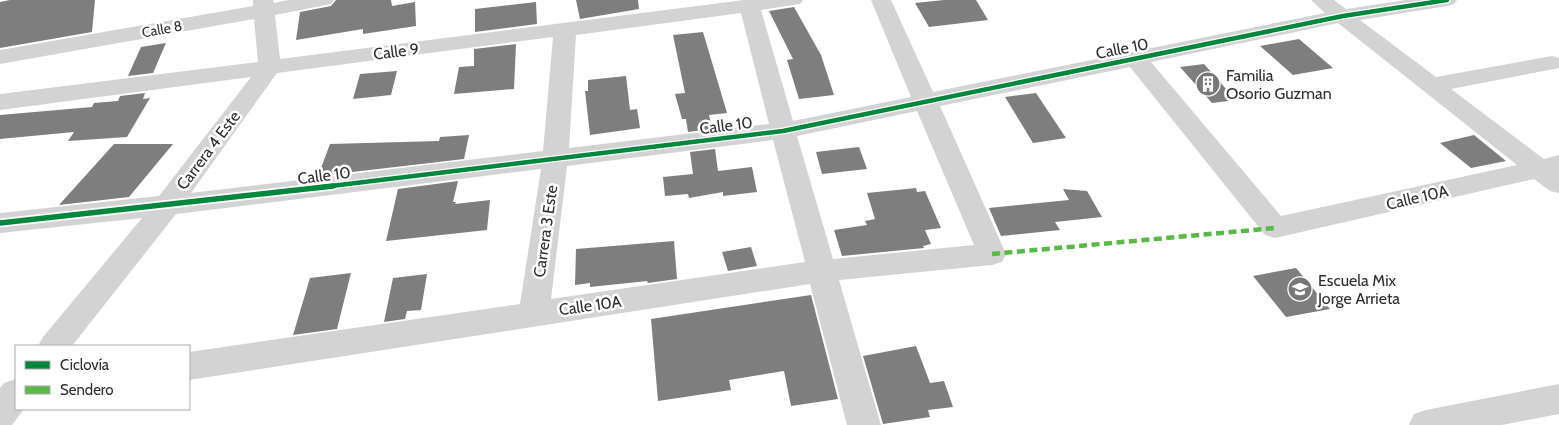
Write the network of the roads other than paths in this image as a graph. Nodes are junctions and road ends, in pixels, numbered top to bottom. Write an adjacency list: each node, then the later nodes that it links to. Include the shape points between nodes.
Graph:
1 (324, 0): 7 (street, Calle 8)
2 (793, 0): 6 (street, Calle 9)
3 (881, 0): 16 (street)
4 (1321, 0): 9 (street)
5 (1447, 0): 9 (street, Calle 10)
6 (749, 5): 8 (street, Calle 9); 18 (street)
7 (265, 6): 11 (street, Calle 8); 14 (street)
8 (653, 9): 10 (street, Calle 9)
9 (1343, 16): 12 (street, Calle 10); 15 (street)
10 (565, 29): 14 (street, Calle 9); 19 (street, Carrera 3 Este)
11 (0, 57)
12 (1135, 58): 16 (street, Calle 10); 20 (street, Calle 10A, via 1275,228)
13 (1552, 63): 15 (street)
14 (270, 67): 17 (street, Calle 9); 21 (street, Carrera 4 Este)
15 (1432, 85): 20 (street)
16 (924, 100): 18 (street, Calle 10); 23 (street, Calle 10A, via 992,254)
17 (0, 102)
18 (783, 131): 19 (street, Calle 10); 23 (street)
19 (554, 159): 21 (street, Calle 10); 24 (street, Carrera 3 Este)
20 (1553, 172)
21 (167, 206): 22 (street, Calle 10); 25 (street, Carrera 4 Este)
22 (0, 224)
23 (821, 271): 24 (street, Calle 10A); 32 (street)
24 (534, 314): 26 (street, Calle 10A)
25 (55, 345)
26 (190, 366)
27 (15, 392): 29 (street)
28 (15, 393): 31 (street)
29 (0, 394)
30 (1559, 399): 33 (street)
31 (0, 414)
32 (864, 425)
33 (1426, 425)

